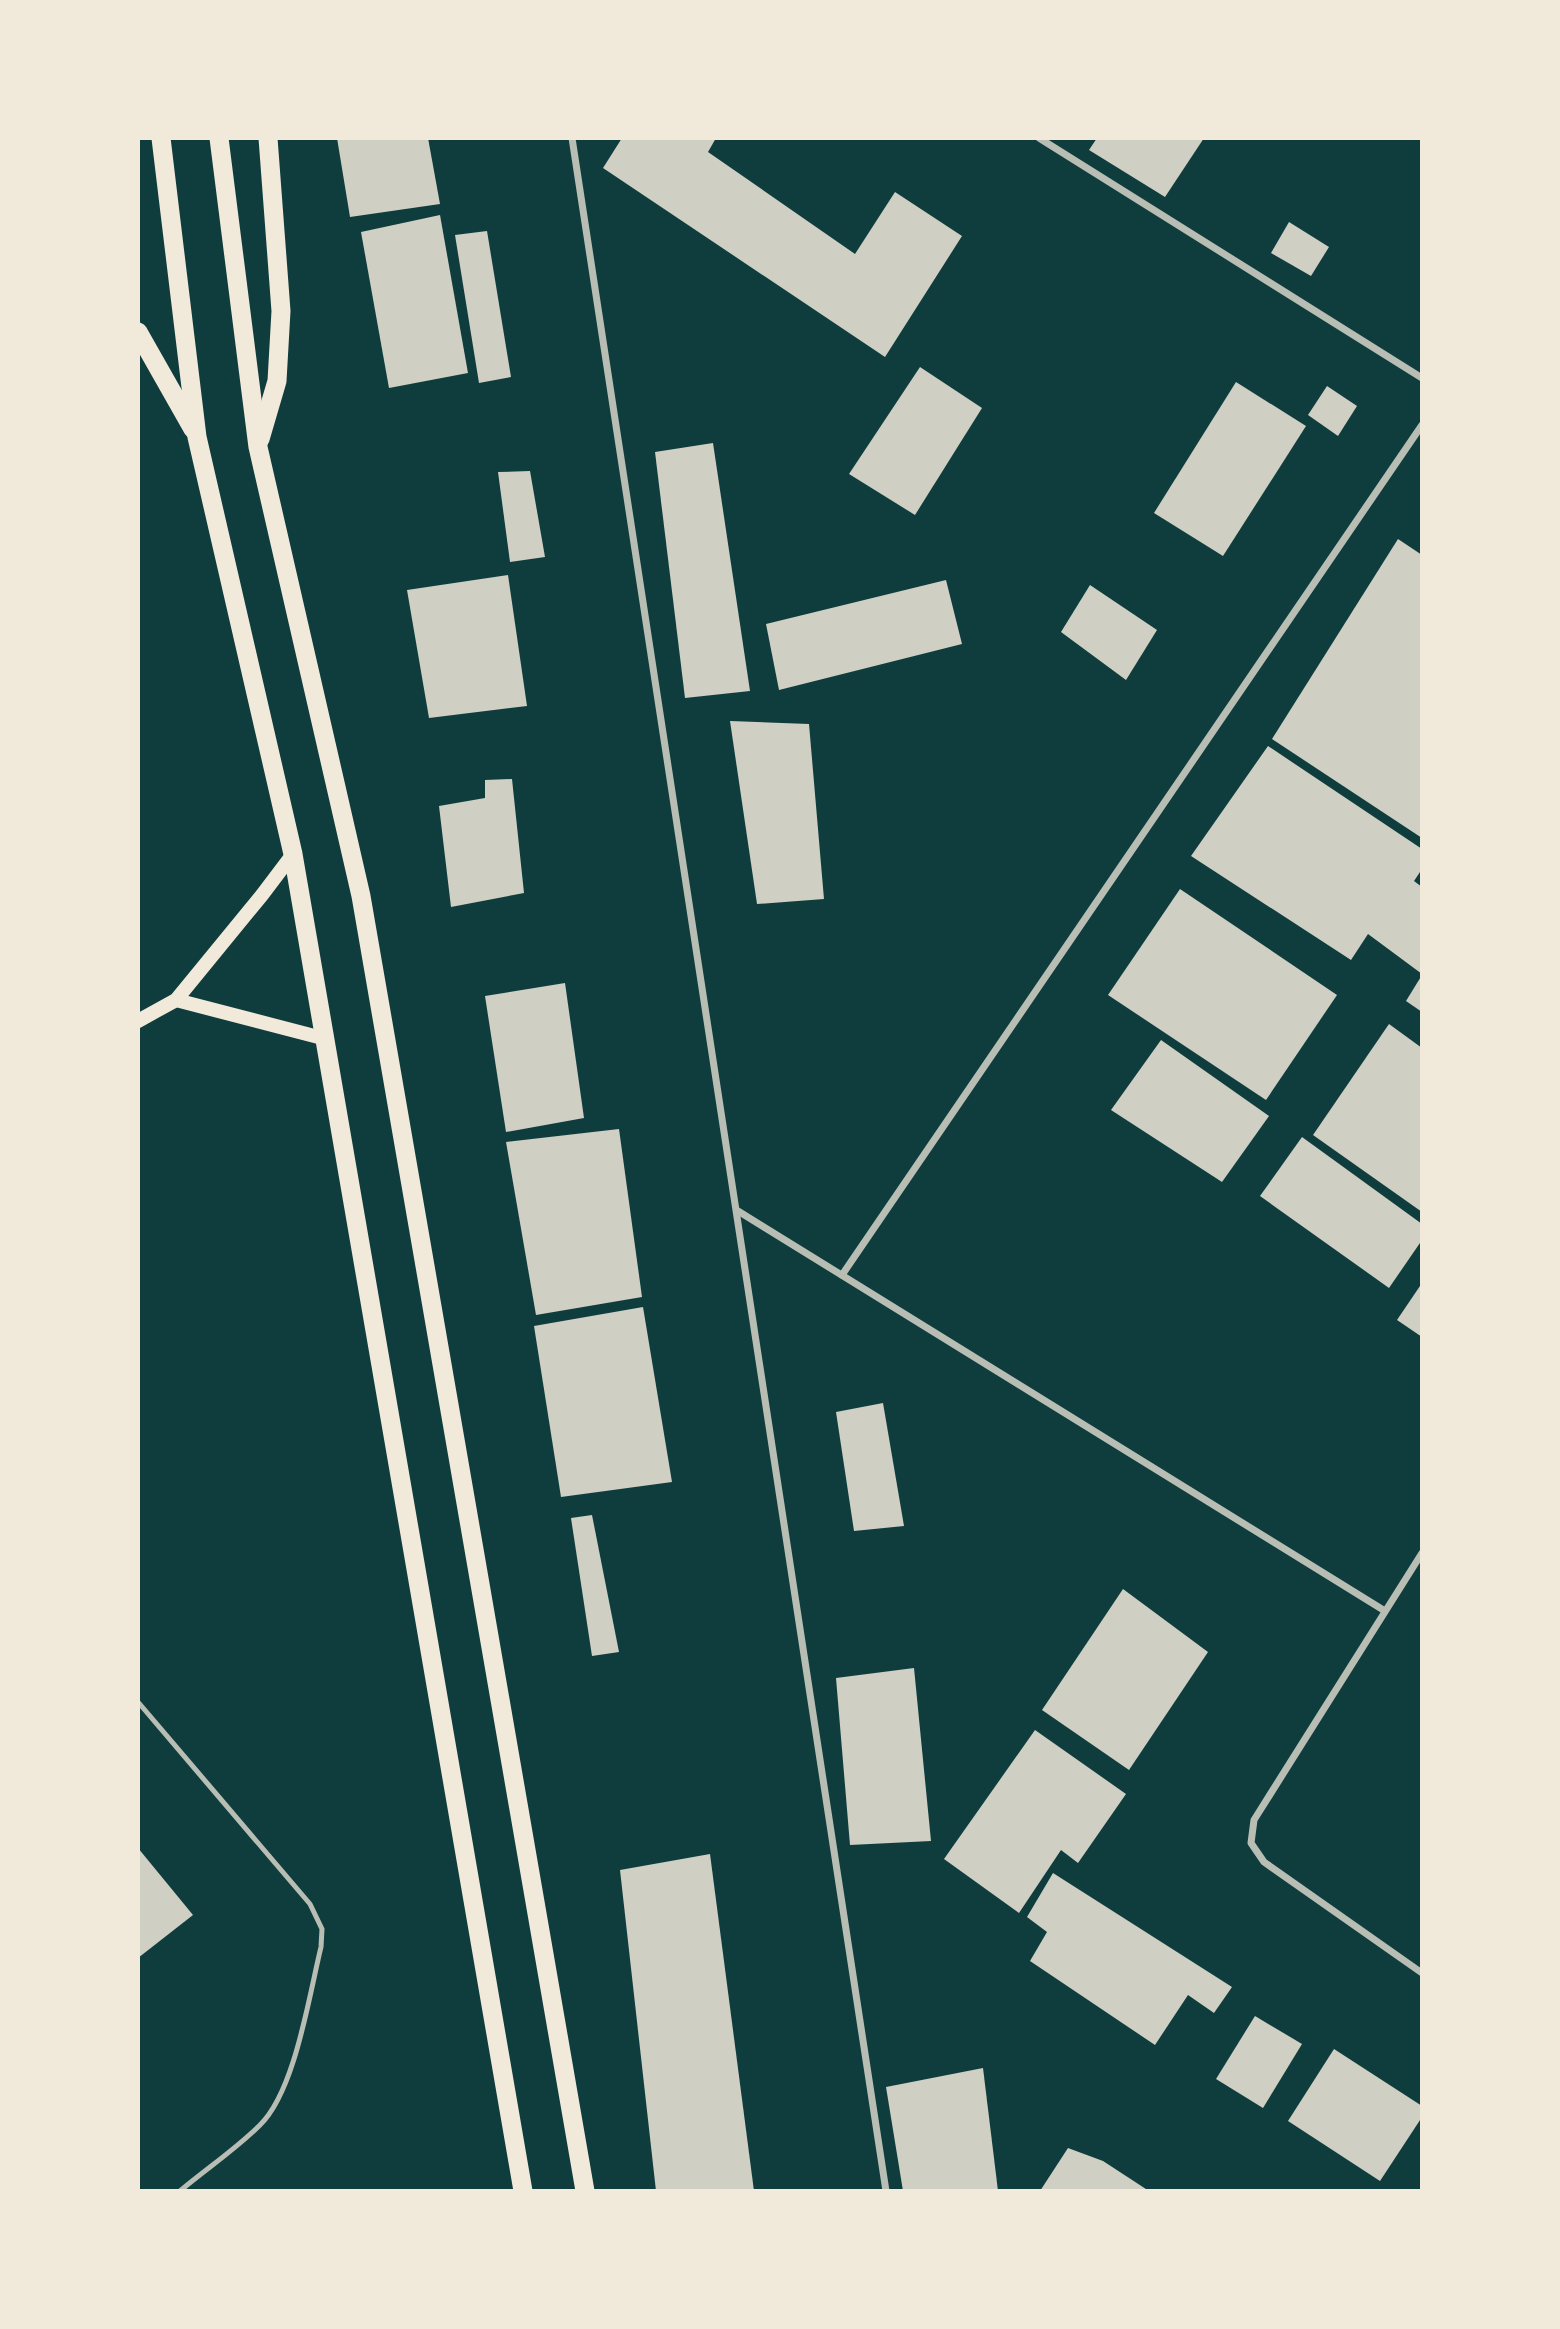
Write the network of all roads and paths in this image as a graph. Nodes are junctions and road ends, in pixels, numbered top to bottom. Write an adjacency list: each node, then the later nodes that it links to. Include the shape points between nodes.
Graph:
1 (162, 138): 9 (highway)
2 (219, 138): 10 (highway)
3 (268, 138): 10 (highway, via 281,311 277,381)
4 (572, 138): 15 (street)
5 (1039, 138): 7 (street)
6 (138, 332): 9 (highway)
7 (1422, 378)
8 (1422, 425): 16 (street)
9 (197, 437): 11 (highway)
10 (258, 447): 23 (highway, via 361,896)
11 (293, 854): 12 (main road); 14 (highway)
12 (176, 1000): 13 (main road); 14 (main road)
13 (138, 1021)
14 (326, 1039): 22 (highway)
15 (738, 1211): 16 (street); 24 (street)
16 (842, 1275): 18 (street)
17 (1422, 1553): 18 (street)
18 (1385, 1611): 20 (street, via 1254,1820 1251,1843 1264,1862)
19 (138, 1702): 21 (lane, via 310,1904 322,1929 289,2075 276,2106 260,2125)
20 (1422, 1973)
21 (180, 2191)
22 (523, 2191)
23 (585, 2191)
24 (886, 2191)

